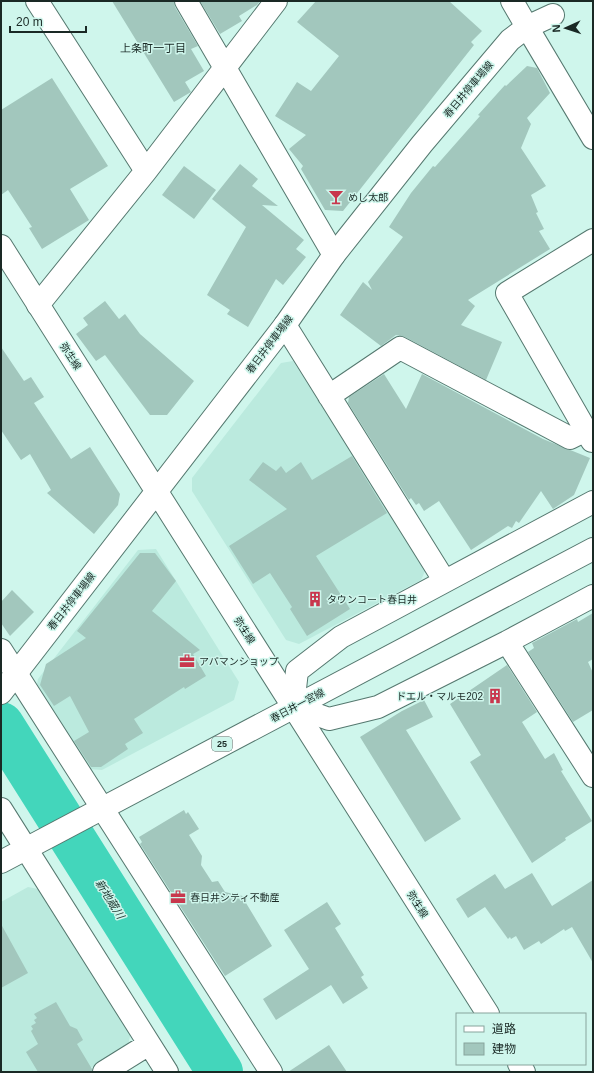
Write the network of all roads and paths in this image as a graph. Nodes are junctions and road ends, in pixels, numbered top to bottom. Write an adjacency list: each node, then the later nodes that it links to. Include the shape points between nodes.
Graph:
1 (37, 1): 9 (street)
2 (186, 1): 7 (street)
3 (276, 1): 7 (street)
4 (512, 1): 6 (street)
5 (553, 15): 6 (street, 春日井停車場線)
6 (527, 27): 8 (street); 12 (street, 春日井停車場線, via 510,40 427,137)
7 (225, 69): 9 (street); 12 (street)
8 (593, 138)
9 (146, 171): 13 (street)
10 (593, 240): 16 (street, via 507,293)
11 (1, 246): 13 (street, 弥生線)
12 (334, 255): 14 (street, 春日井停車場線)
13 (38, 305): 17 (street, 弥生線)
14 (285, 325): 15 (street); 17 (street, 春日井停車場線)
15 (329, 396): 16 (street, via 400,348 570,438); 20 (street)
16 (589, 436)
17 (156, 490): 24 (street, 春日井停車場線); 25 (street, 弥生線)
18 (593, 502): 20 (street)
19 (593, 549): 25 (street, 春日井一宮線 / 25)
20 (444, 580): 25 (street, via 341,637 298,671)
21 (593, 596): 22 (street)
22 (507, 642): 25 (street, via 378,708 329,719); 26 (street)
23 (1, 650): 24 (street)
24 (8, 683): 28 (street)
25 (293, 706): 28 (street, 春日井一宮線 / 25); 31 (street, 弥生線)
26 (593, 776)
27 (1, 809): 29 (street)
28 (95, 812): 29 (street, 春日井一宮線 / 25); 35 (street)
29 (32, 845): 30 (street, 春日井一宮線 / 25); 32 (street)
30 (1, 862)
31 (487, 1013)
32 (149, 1044): 33 (street); 34 (street)
33 (104, 1072)
34 (167, 1072)
35 (270, 1072)

